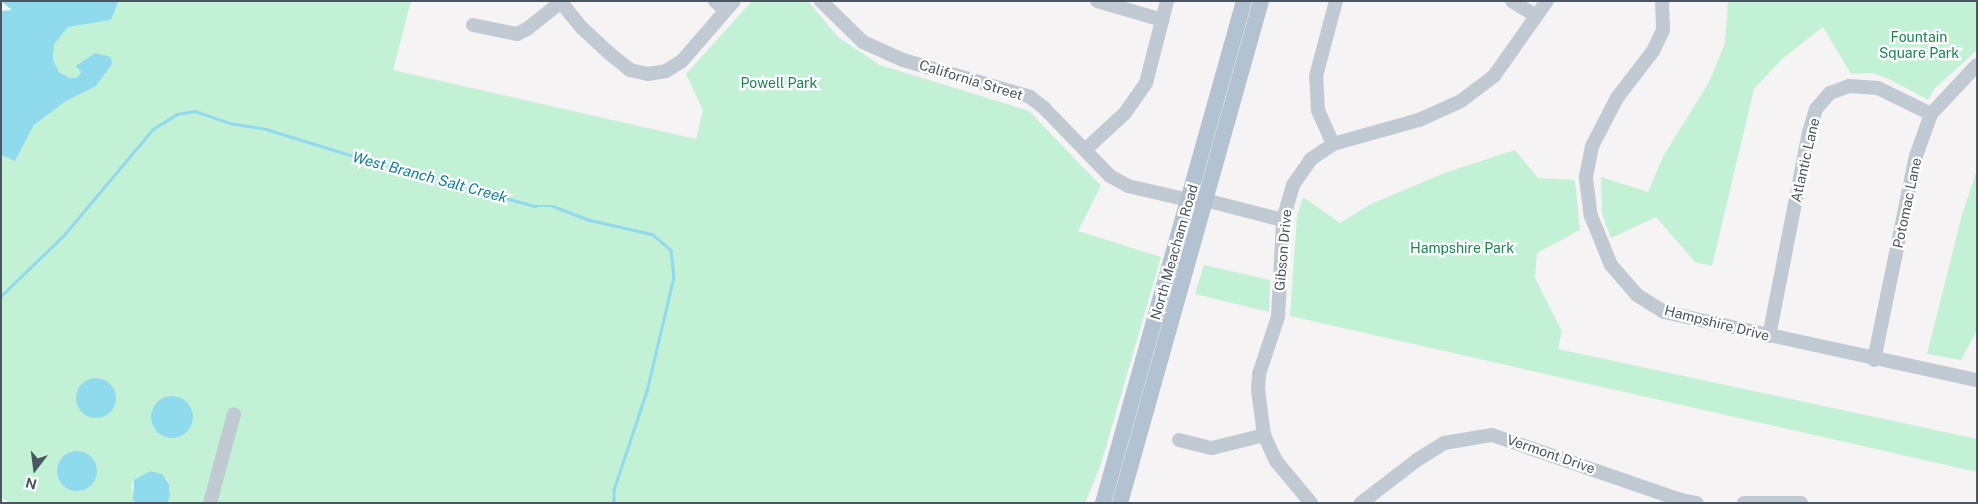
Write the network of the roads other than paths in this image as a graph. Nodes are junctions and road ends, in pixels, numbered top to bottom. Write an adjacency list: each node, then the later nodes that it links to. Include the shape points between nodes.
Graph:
1 (820, 1): 18 (street, California Street, via 862,42 903,60 1030,97)
2 (1097, 1): 13 (street)
3 (1168, 1): 13 (street)
4 (1244, 1): 19 (main road, North Meacham Road)
5 (1261, 1): 19 (main road, North Meacham Road)
6 (1336, 1): 17 (street, via 1316,76 1318,111)
7 (1512, 1): 12 (street)
8 (1547, 1): 12 (street, Gibson Drive)
9 (1662, 1): 21 (street, Hampshire Drive, via 1663,30 1660,37 1617,98 1592,146 1586,178 1591,216 1611,265 1637,295 1664,312)
10 (560, 2): 11 (street, via 582,28 630,70 648,74 666,71 682,60); 14 (street, via 517,34)
11 (725, 4)
12 (1536, 16): 17 (street, Gibson Drive, via 1494,76 1462,101 1419,120)
13 (1162, 20): 18 (street, via 1146,84 1125,113)
14 (473, 25)
15 (1977, 66): 16 (street, Potomac Lane)
16 (1931, 114): 21 (street, Atlantic Lane, via 1878,88 1849,86 1830,94 1816,109); 22 (street, Potomac Lane, via 1916,156)
17 (1333, 144): 20 (street, Gibson Drive, via 1311,159 1301,172 1293,185)
18 (1086, 149): 19 (street, California Street, via 1110,176 1128,186)
19 (1197, 200): 20 (street, California Street); 28 (main road, North Meacham Road); 29 (main road, North Meacham Road)
20 (1283, 220): 25 (street, Gibson Drive, via 1278,317 1259,374)
21 (1769, 336): 22 (street, Hampshire Drive)
22 (1874, 360): 23 (street, Hampshire Drive)
23 (1977, 380)
24 (234, 414): 27 (street)
25 (1264, 435): 26 (street, via 1212,448); 30 (street, Gibson Drive, via 1276,461)
26 (1179, 440)
27 (210, 503)
28 (1103, 503)
29 (1120, 503)
30 (1311, 503)
31 (1361, 503): 32 (street, Vermont Drive, via 1444,443 1492,435)
32 (1697, 503)
33 (1744, 503): 34 (street)
34 (1801, 503)

